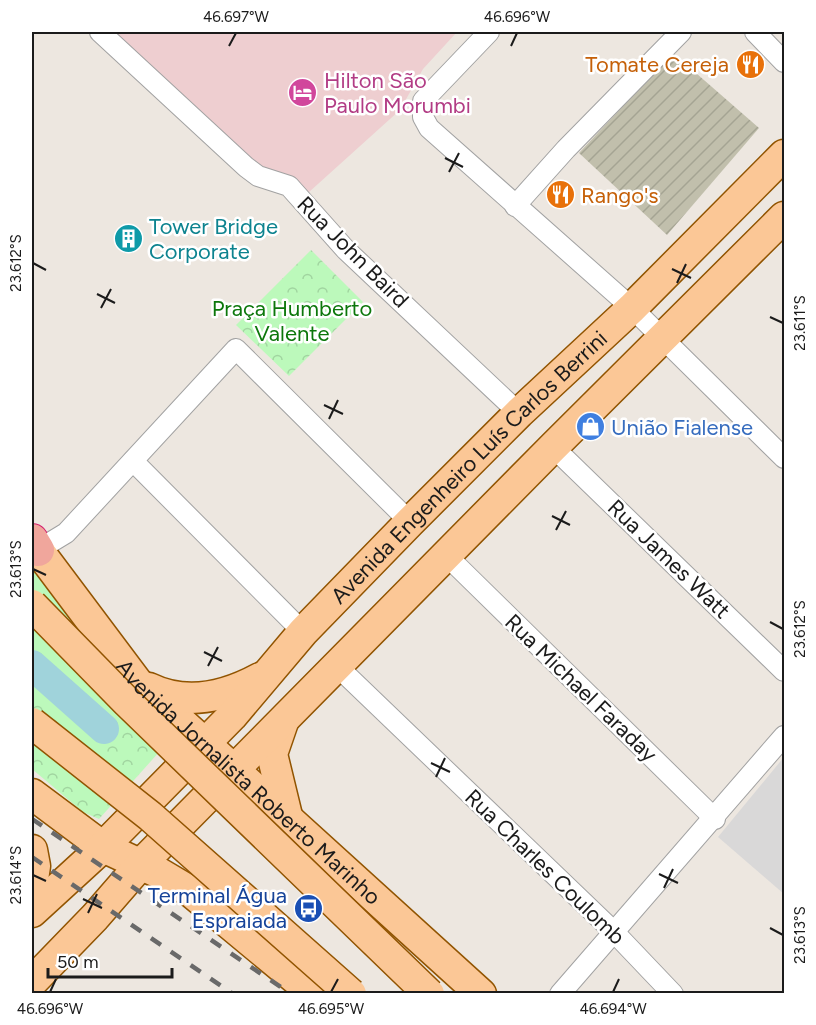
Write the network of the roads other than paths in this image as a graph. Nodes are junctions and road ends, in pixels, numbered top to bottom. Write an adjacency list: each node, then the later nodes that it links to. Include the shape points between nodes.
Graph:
1 (100, 32): 11 (street, Rua John Baird, via 246,167 258,176 289,186 346,250)
2 (489, 32): 7 (street, via 423,101 423,117 429,128)
3 (681, 32): 7 (street)
4 (755, 32): 5 (street)
5 (784, 62)
6 (784, 155): 9 (main road, Avenida Engenheiro Luís Carlos Berrini)
7 (515, 206): 9 (street)
8 (784, 217): 10 (main road, Avenida Engenheiro Luís Carlos Berrini)
9 (632, 309): 10 (street); 11 (main road, Avenida Engenheiro Luís Carlos Berrini)
10 (662, 338): 12 (main road, Avenida Engenheiro Luís Carlos Berrini); 13 (street)
11 (519, 413): 15 (main road, Avenida Engenheiro Luís Carlos Berrini)
12 (553, 447): 17 (main road, Avenida Engenheiro Luís Carlos Berrini); 21 (street, Rua James Watt)
13 (782, 451)
14 (133, 461): 15 (street, via 236,349); 16 (street, via 66,533); 19 (street)
15 (410, 522): 19 (main road, Avenida Engenheiro Luís Carlos Berrini)
16 (34, 547): 23 (main road, Avenida Jornalista Roberto Marinho)
17 (447, 556): 20 (main road, Avenida Engenheiro Luís Carlos Berrini); 30 (street, Rua Michael Faraday)
18 (32, 604): 44 (main road, bridge, via 135,710)
19 (303, 632): 22 (main road, Avenida Engenheiro Luís Carlos Berrini)
20 (338, 667): 24 (main road, Avenida Engenheiro Luís Carlos Berrini); 40 (street, Rua Charles Coulomb)
21 (784, 671)
22 (268, 673): 23 (main road, via 212,698 174,698); 27 (main road, Avenida Engenheiro Luís Carlos Berrini)
23 (137, 682): 27 (main road, Avenida Jornalista Roberto Marinho)
24 (289, 715): 28 (main road, Avenida Engenheiro Luís Carlos Berrini); 31 (main road, via 272,754)
25 (32, 723): 43 (main road, bridge, via 150,816)
26 (784, 736): 30 (street)
27 (204, 742): 28 (main road, Avenida Jornalista Roberto Marinho); 32 (main road, Avenida Engenheiro Luís Carlos Berrini)
28 (233, 770): 31 (main road, Avenida Jornalista Roberto Marinho); 34 (main road, Avenida Engenheiro Luís Carlos Berrini)
29 (32, 794): 32 (main road)
30 (715, 819): 40 (street)
31 (288, 820): 45 (main road, Avenida Jornalista Roberto Marinho)
32 (103, 847): 34 (main road); 35 (main road, Avenida Engenheiro Luís Carlos Berrini)
33 (32, 850): 36 (main road)
34 (141, 864): 37 (main road); 38 (main road, Avenida Engenheiro Luís Carlos Berrini)
35 (73, 874): 38 (main road); 39 (main road, Avenida Engenheiro Luís Carlos Berrini)
36 (32, 886)
37 (191, 892): 38 (main road, via 150,883); 42 (main road)
38 (103, 908): 41 (main road)
39 (32, 912)
40 (613, 931): 46 (street); 47 (street, Rua Charles Coulomb)
41 (32, 982)
42 (314, 993)
43 (351, 993)
44 (429, 993)
45 (481, 993)
46 (560, 993)
47 (674, 993)

